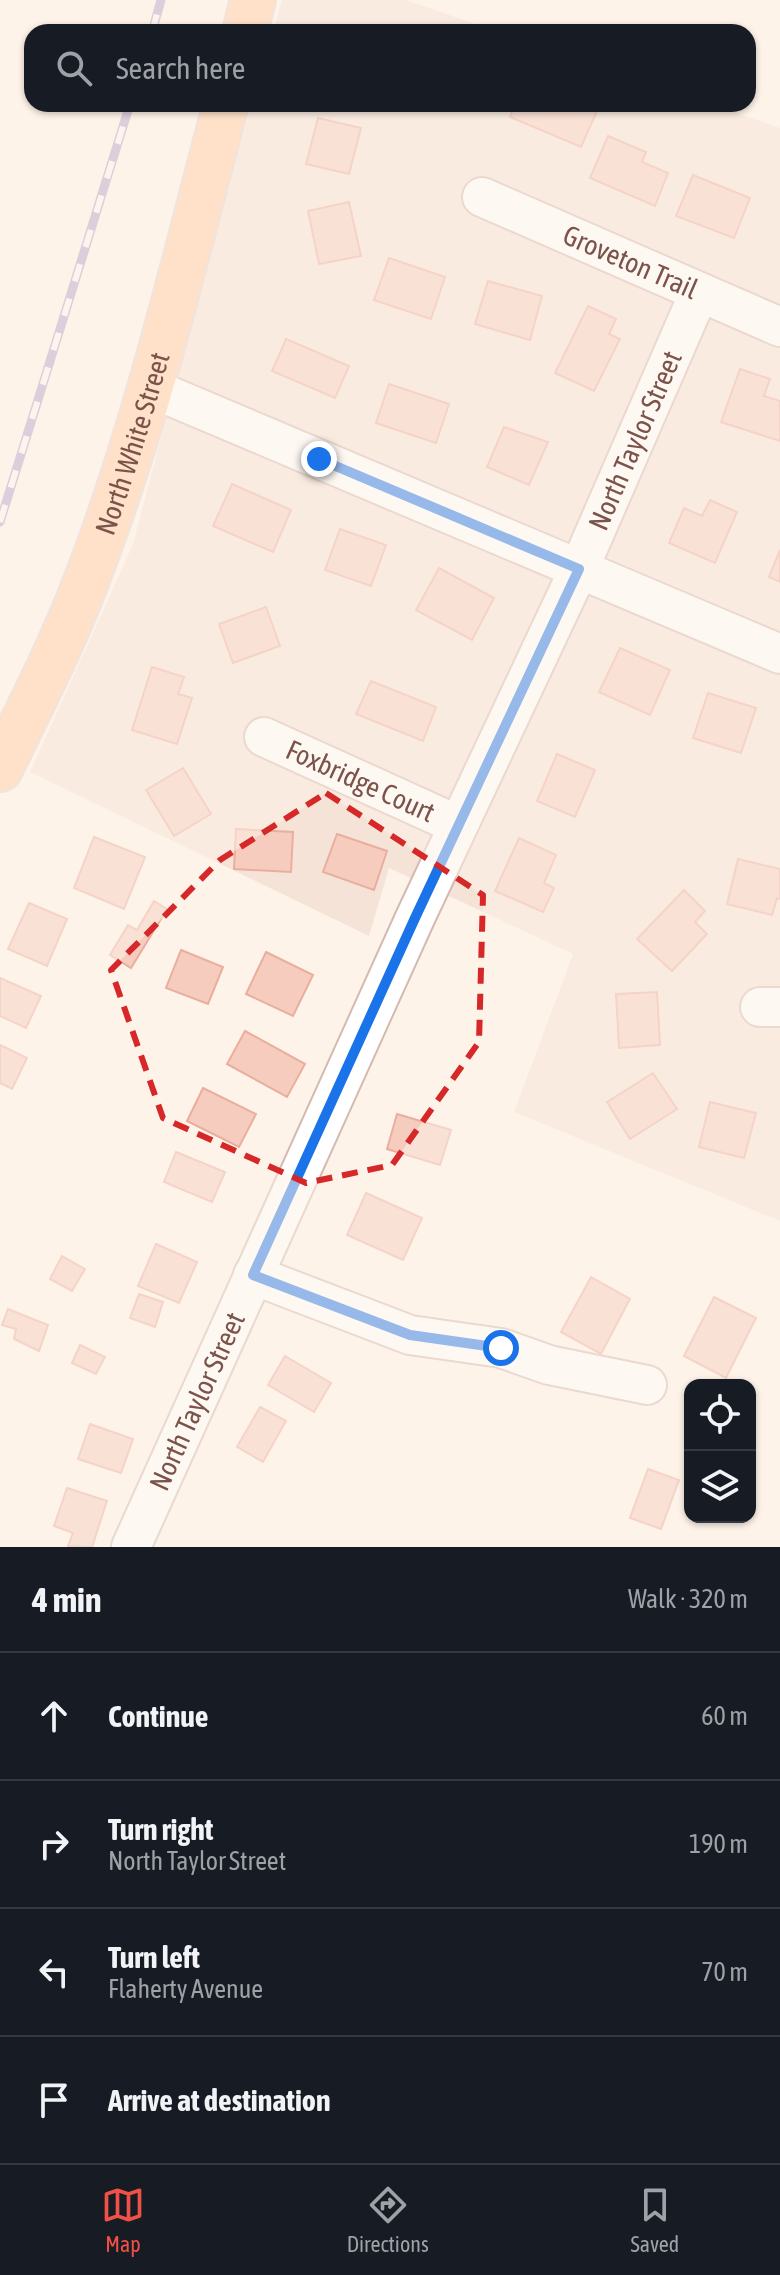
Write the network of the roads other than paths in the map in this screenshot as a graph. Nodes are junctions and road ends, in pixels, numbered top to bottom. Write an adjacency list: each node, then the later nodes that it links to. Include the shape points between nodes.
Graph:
1 (253, 0): 2 (main road)
2 (247, 24)
3 (224, 112): 7 (main road, North White Street)
4 (482, 197): 5 (street, Groveton Trail)
5 (699, 293): 6 (street, Groveton Trail); 8 (street, North Taylor Street)
6 (780, 327)
7 (151, 388): 8 (street); 11 (main road, North White Street, via 83,589)
8 (579, 569): 9 (street); 12 (street, North Taylor Street)
9 (780, 654)
10 (264, 737): 12 (street, Foxbridge Court)
11 (0, 769)
12 (458, 825): 13 (street, North Taylor Street)
13 (253, 1275): 14 (street, via 410,1335 501,1348 549,1365); 15 (street, North Taylor Street)
14 (647, 1385)
15 (131, 1547)

